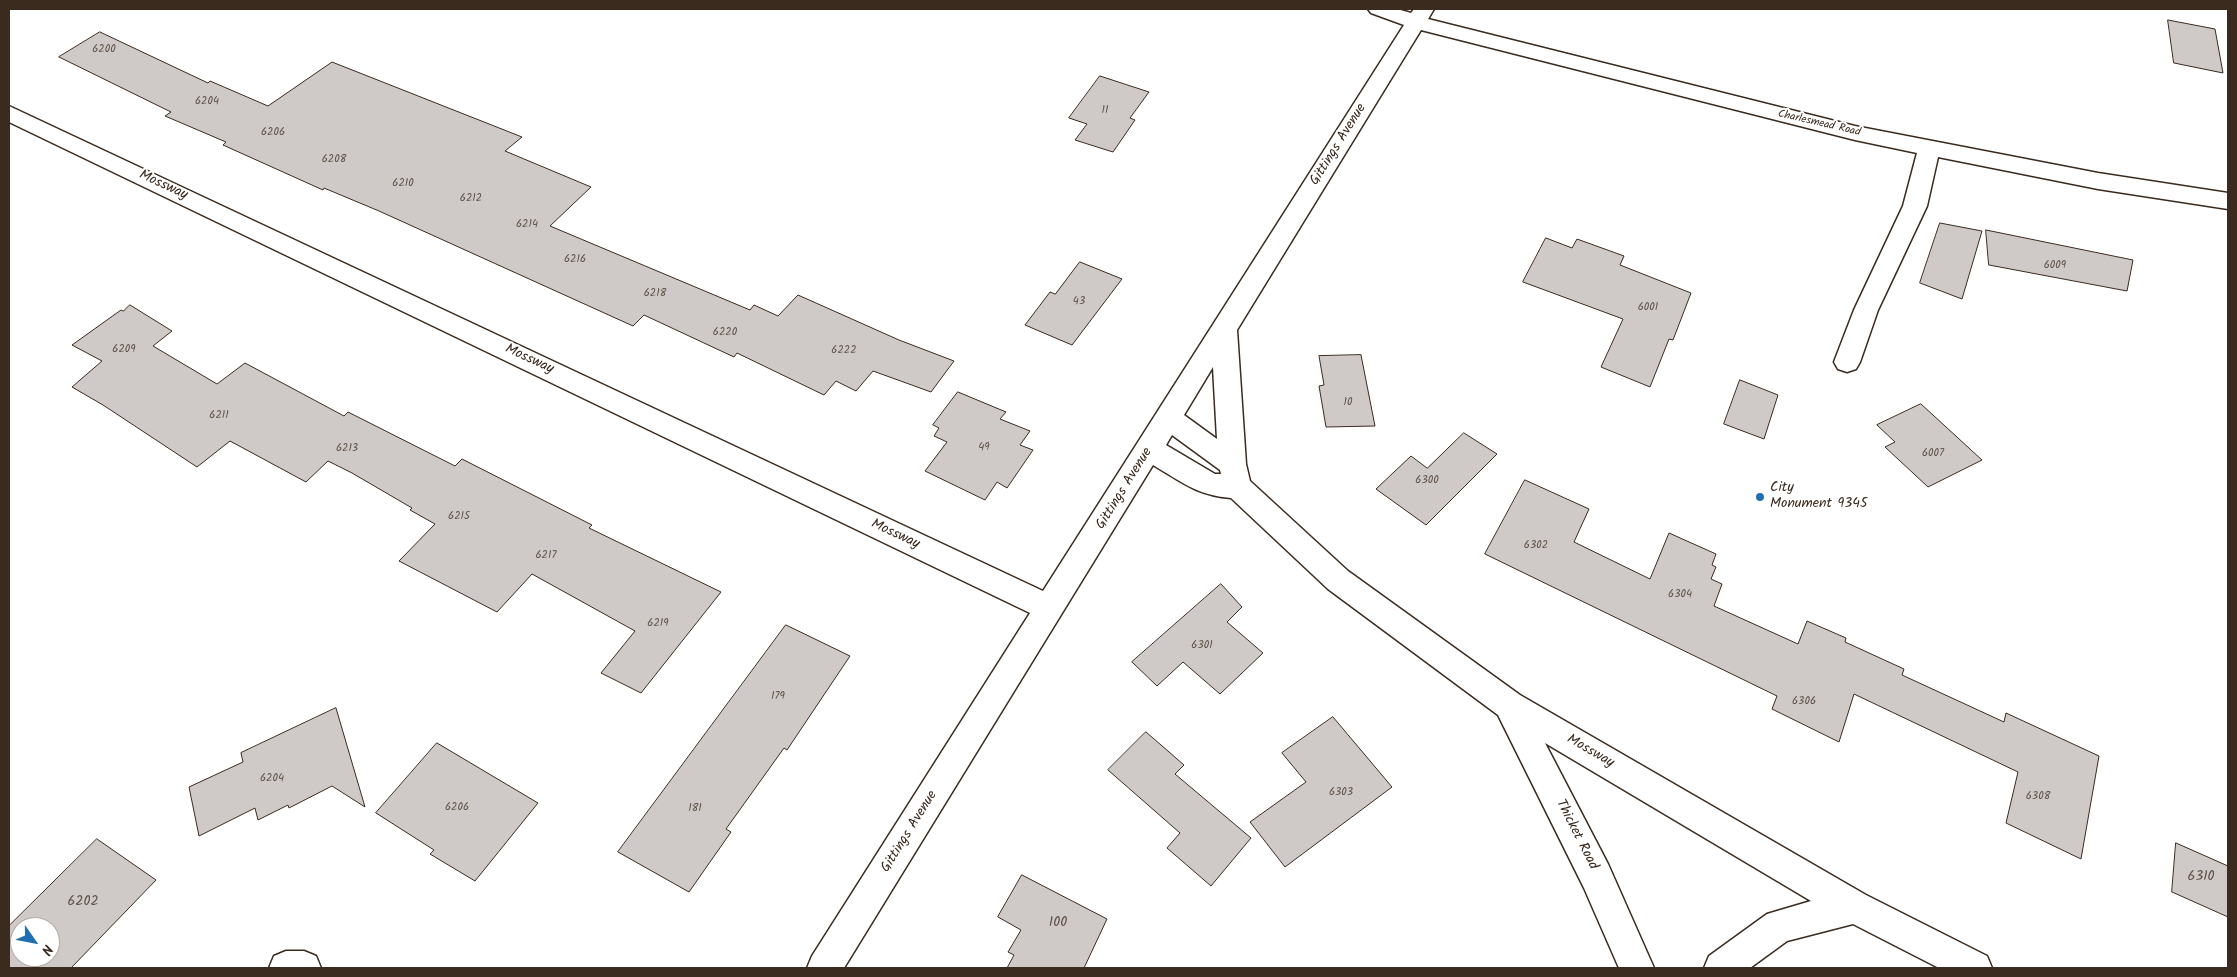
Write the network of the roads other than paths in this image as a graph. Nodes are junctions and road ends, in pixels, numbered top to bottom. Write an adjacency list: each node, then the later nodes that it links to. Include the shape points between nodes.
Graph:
1 (1378, 9): 2 (street, Charlesmead Road)
2 (1420, 15): 4 (street, Charlesmead Road, via 1693,93); 6 (street, Gittings Avenue)
3 (9, 112): 11 (street, Mossway)
4 (1929, 148): 5 (street, Charlesmead Road, via 2098,181); 7 (street, via 1915,206 1866,310)
5 (2228, 201)
6 (1224, 328): 8 (street, Gittings Avenue); 10 (street)
7 (1847, 362)
8 (1169, 418): 9 (street, Gittings Avenue); 10 (street, Mossway)
9 (1150, 449): 10 (street, via 1210,485); 11 (street, Gittings Avenue)
10 (1235, 475): 12 (street, Mossway, via 1338,580)
11 (1050, 608): 16 (street, Gittings Avenue)
12 (1510, 705): 13 (street, Mossway); 17 (street, Thicket Road, via 1596,876)
13 (1854, 907): 18 (street, via 1779,926); 19 (street, Mossway)
14 (286, 968): 15 (street)
15 (304, 968)
16 (824, 968)
17 (1637, 968)
18 (1721, 968)
19 (1975, 968)

